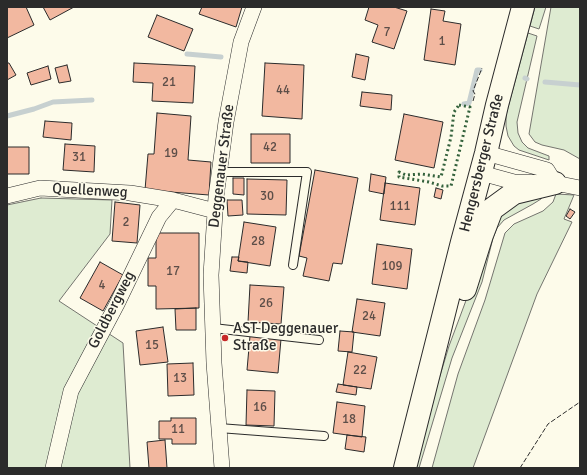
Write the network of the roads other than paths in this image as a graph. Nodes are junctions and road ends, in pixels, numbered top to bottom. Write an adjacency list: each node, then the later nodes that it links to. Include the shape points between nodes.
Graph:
1 (254, 7): 4 (street, Deggenauer Straße, via 241,42)
2 (523, 7): 3 (main road, Hengersberger Straße)
3 (484, 163): 5 (street, via 514,182); 5 (street, via 547,170); 11 (main road, Hengersberger Straße)
4 (219, 172): 9 (street, Deggenauer Straße); 10 (lane, via 307,172)
5 (555, 183): 6 (street); 11 (main road, Hengersberger Straße, via 514,193 492,209 460,302)
6 (580, 188)
7 (7, 196): 8 (street, Quellenweg, via 40,188 130,193)
8 (173, 200): 9 (street); 16 (street, Goldbergweg, via 159,217 71,391)
9 (215, 211): 12 (street, Deggenauer Straße, via 211,275)
10 (292, 265)
11 (442, 320): 18 (main road, Hengersberger Straße)
12 (213, 328): 13 (lane); 14 (street, Deggenauer Straße)
13 (319, 340)
14 (219, 428): 15 (lane); 17 (street, Deggenauer Straße)
15 (324, 436)
16 (53, 468)
17 (222, 468)
18 (405, 468)

